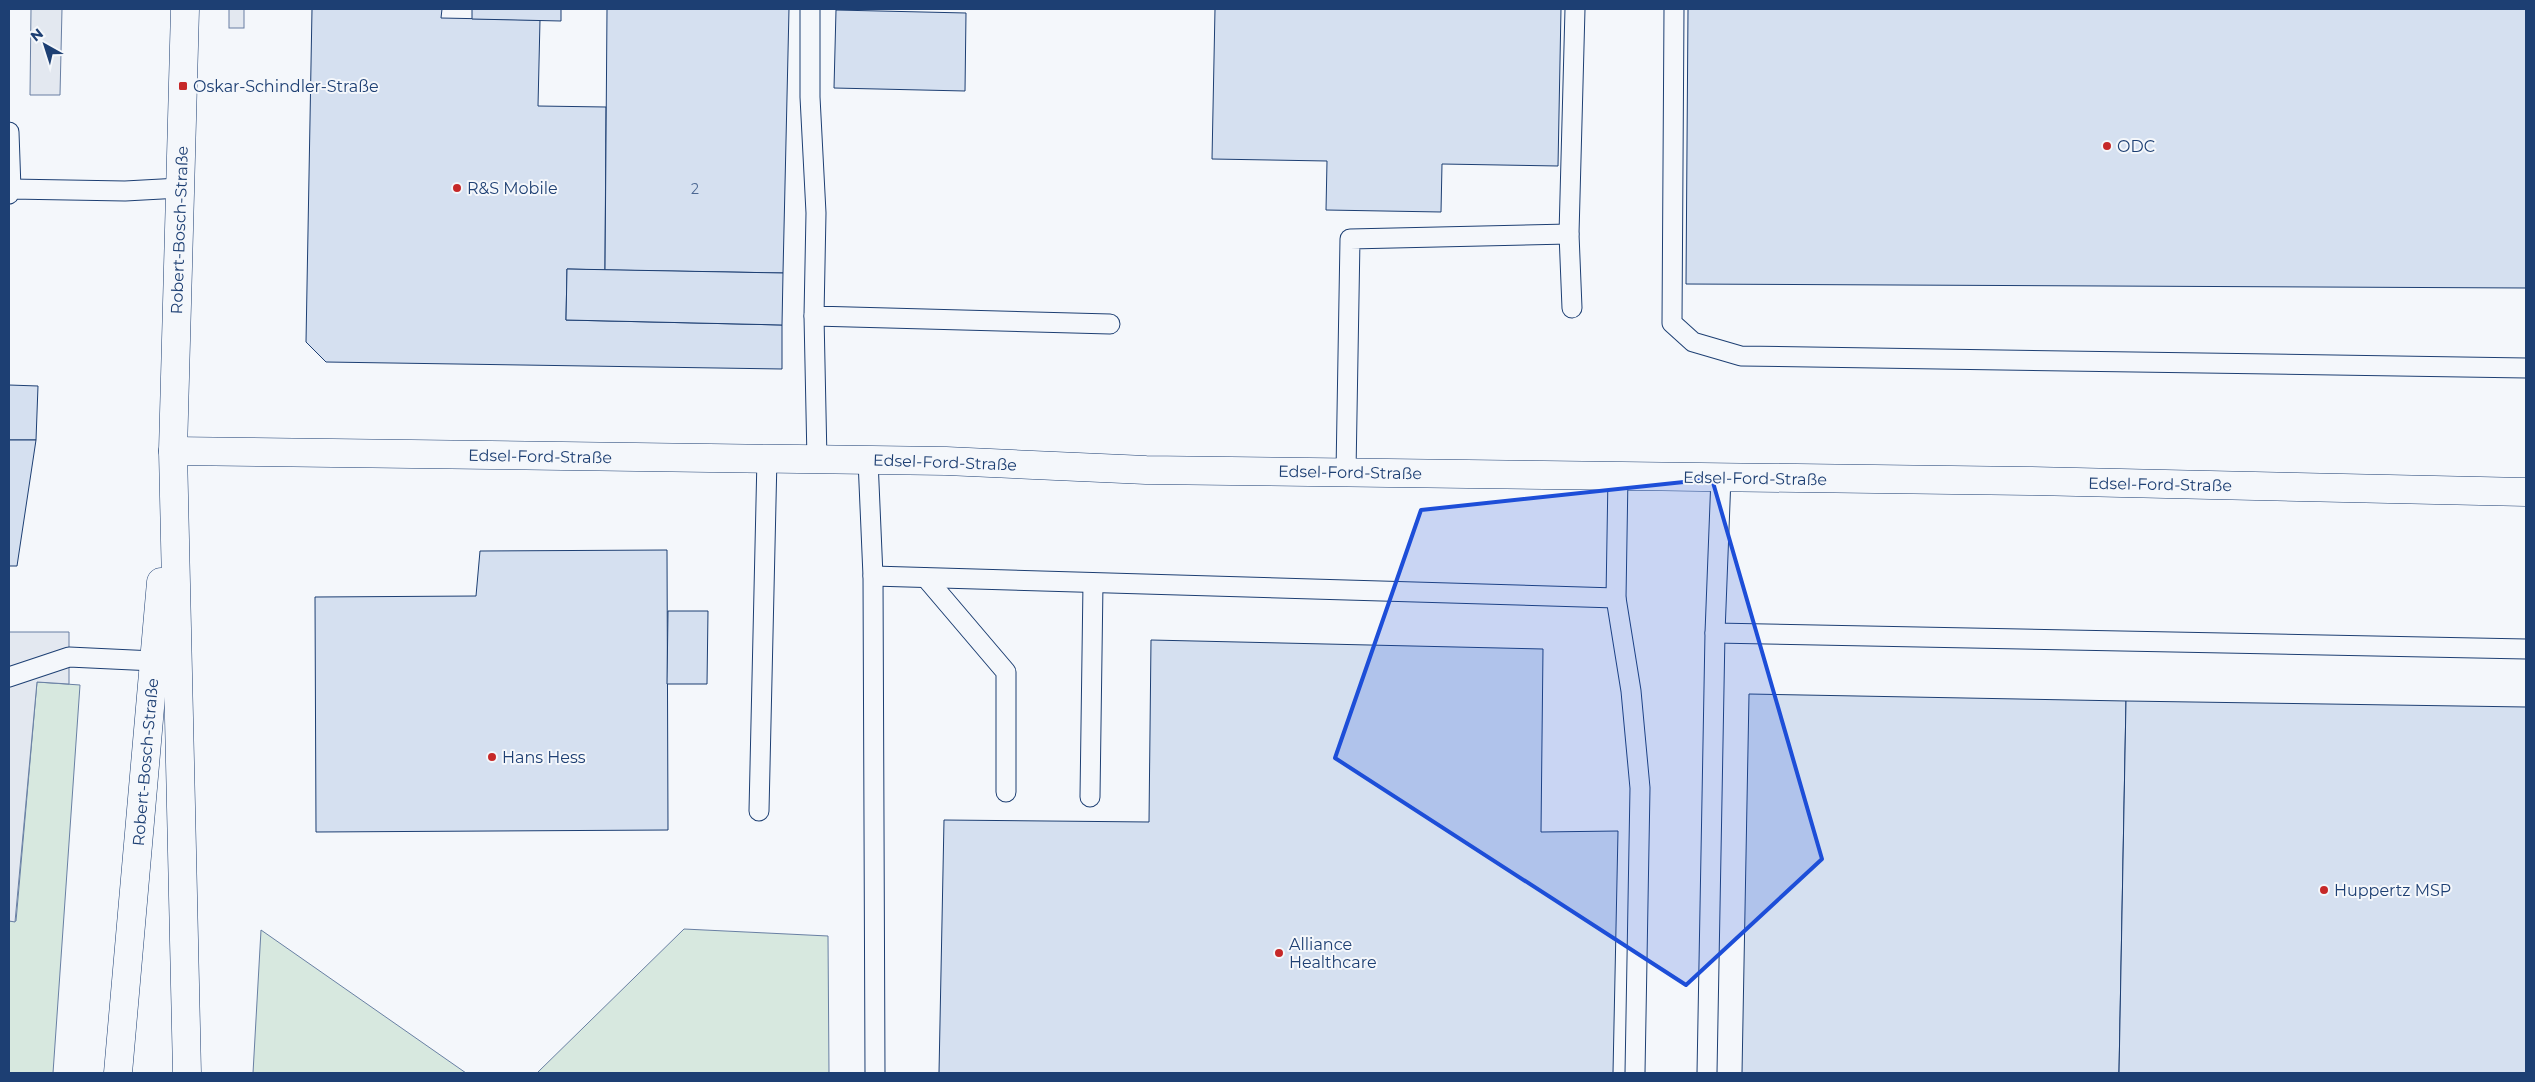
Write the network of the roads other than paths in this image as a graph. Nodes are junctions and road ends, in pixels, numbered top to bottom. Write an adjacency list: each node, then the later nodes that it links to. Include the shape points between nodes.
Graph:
1 (185, 9): 6 (street, Robert-Bosch-Straße)
2 (810, 9): 10 (lane, via 810,97 816,213)
3 (1575, 9): 8 (lane)
4 (1674, 9): 12 (lane, via 1672,323 1693,342 1740,356)
5 (9, 132): 7 (lane)
6 (180, 188): 7 (lane); 13 (street, Robert-Bosch-Straße)
7 (10, 191)
8 (1569, 234): 9 (lane); 17 (lane, via 1350,239)
9 (1572, 308)
10 (814, 316): 11 (lane); 15 (lane)
11 (1110, 324)
12 (2526, 368)
13 (173, 451): 14 (street, Edsel-Ford-Straße); 27 (street, Robert-Bosch-Straße); 33 (street, Robert-Bosch-Straße)
14 (767, 458): 15 (street, Edsel-Ford-Straße); 31 (lane)
15 (817, 460): 16 (street, Edsel-Ford-Straße)
16 (868, 460): 17 (street, Edsel-Ford-Straße, via 1146,470); 21 (lane)
17 (1346, 472): 18 (street, Edsel-Ford-Straße)
18 (1618, 476): 19 (street, Edsel-Ford-Straße); 24 (lane)
19 (1721, 477): 20 (street, Edsel-Ford-Straße); 25 (lane)
20 (2526, 492)
21 (873, 576): 22 (lane); 34 (lane)
22 (926, 578): 23 (lane); 29 (lane, via 1006,672)
23 (1093, 583): 24 (lane); 30 (lane)
24 (1616, 598): 35 (lane, via 1631,691 1640,788)
25 (1715, 633): 26 (lane); 36 (lane)
26 (2526, 649)
27 (154, 661): 28 (lane, via 69,657); 32 (street, Robert-Bosch-Straße)
28 (9, 677)
29 (1006, 792)
30 (1090, 797)
31 (760, 811)
32 (118, 1073)
33 (187, 1073)
34 (874, 1073)
35 (1635, 1073)
36 (1707, 1073)

